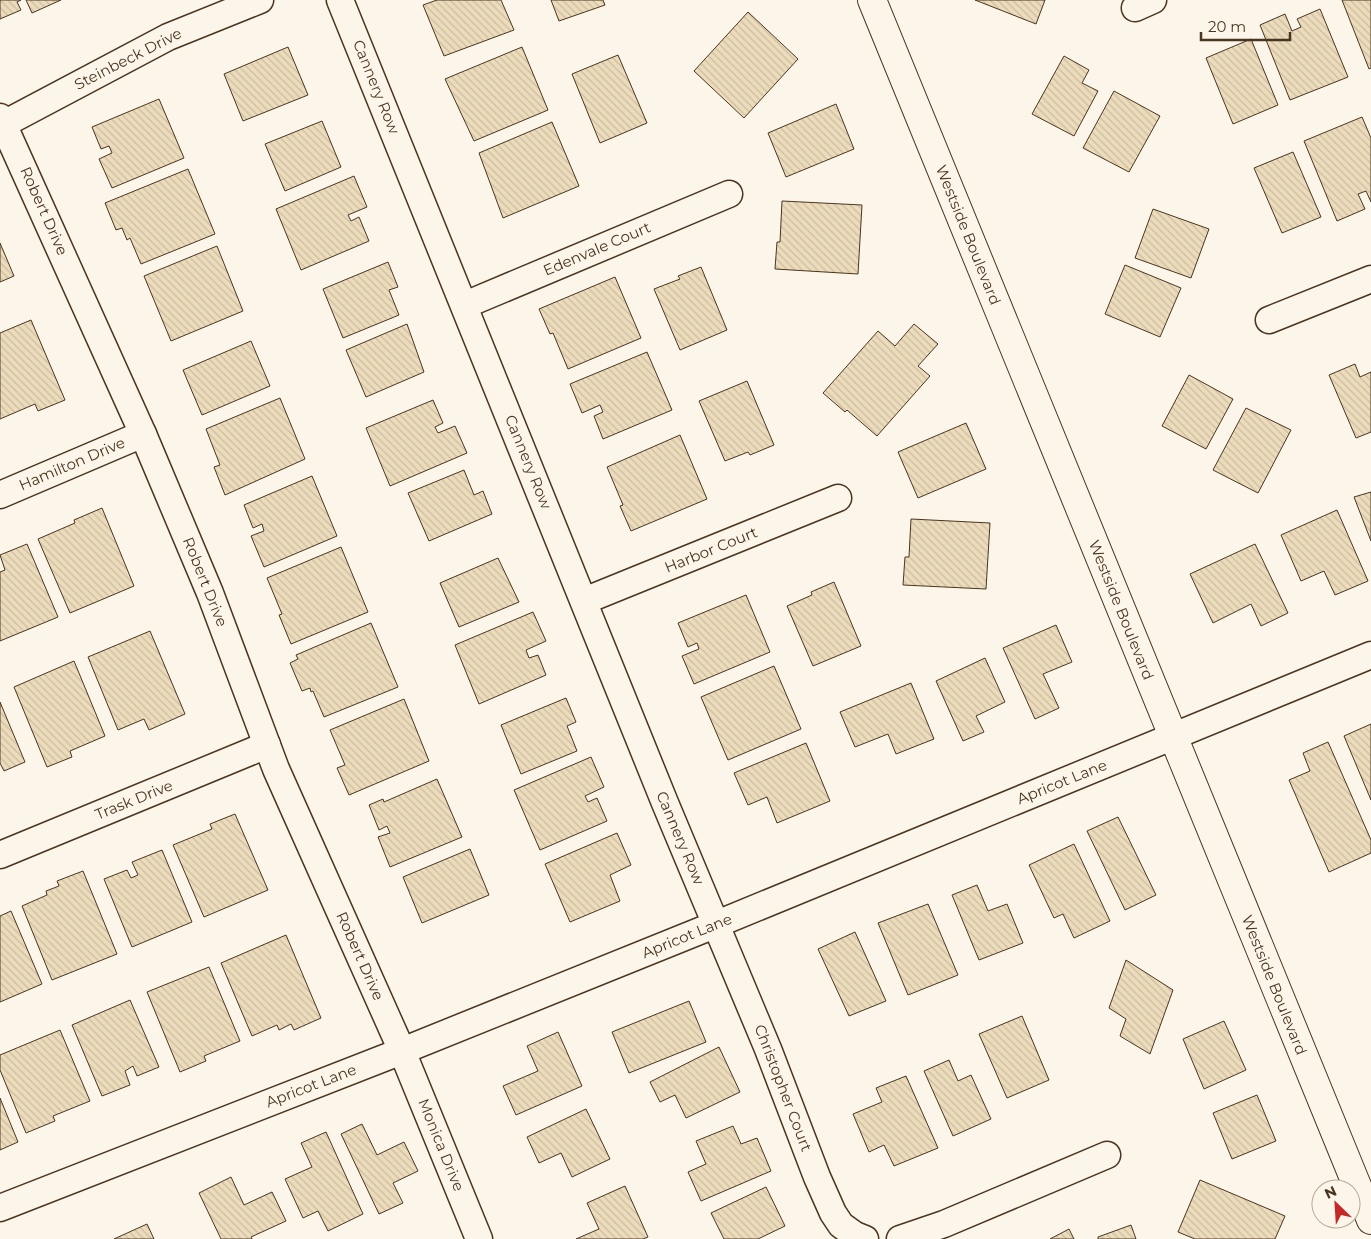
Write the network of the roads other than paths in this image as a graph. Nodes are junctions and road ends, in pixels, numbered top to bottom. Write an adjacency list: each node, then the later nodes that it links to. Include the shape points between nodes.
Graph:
1 (260, 0): 4 (street, Steinbeck Drive, via 168,37)
2 (340, 0): 7 (street, Cannery Row)
3 (872, 0): 14 (street, Westside Boulevard)
4 (1, 122): 9 (street, Robert Drive)
5 (729, 194): 7 (street, Edenvale Court)
6 (1371, 279): 8 (street)
7 (464, 305): 12 (street, Cannery Row)
8 (1268, 320)
9 (143, 434): 10 (street, Hamilton Drive); 15 (street, Robert Drive, via 210,593)
10 (0, 494)
11 (838, 498): 12 (street, Harbor Court)
12 (584, 601): 17 (street, Cannery Row)
13 (1371, 655): 14 (street, Apricot Lane)
14 (1172, 737): 17 (street, Apricot Lane); 21 (street, Westside Boulevard)
15 (267, 745): 16 (street, Trask Drive); 18 (street, Robert Drive)
16 (0, 855)
17 (717, 924): 18 (street, Apricot Lane); 23 (street, Christopher Court, via 833,1214 841,1225)
18 (402, 1051): 20 (street, Apricot Lane); 22 (street, Monica Drive)
19 (1107, 1155): 24 (street, via 944,1224)
20 (0, 1208)
21 (1371, 1220)
22 (479, 1239)
23 (865, 1239)
24 (900, 1239)

